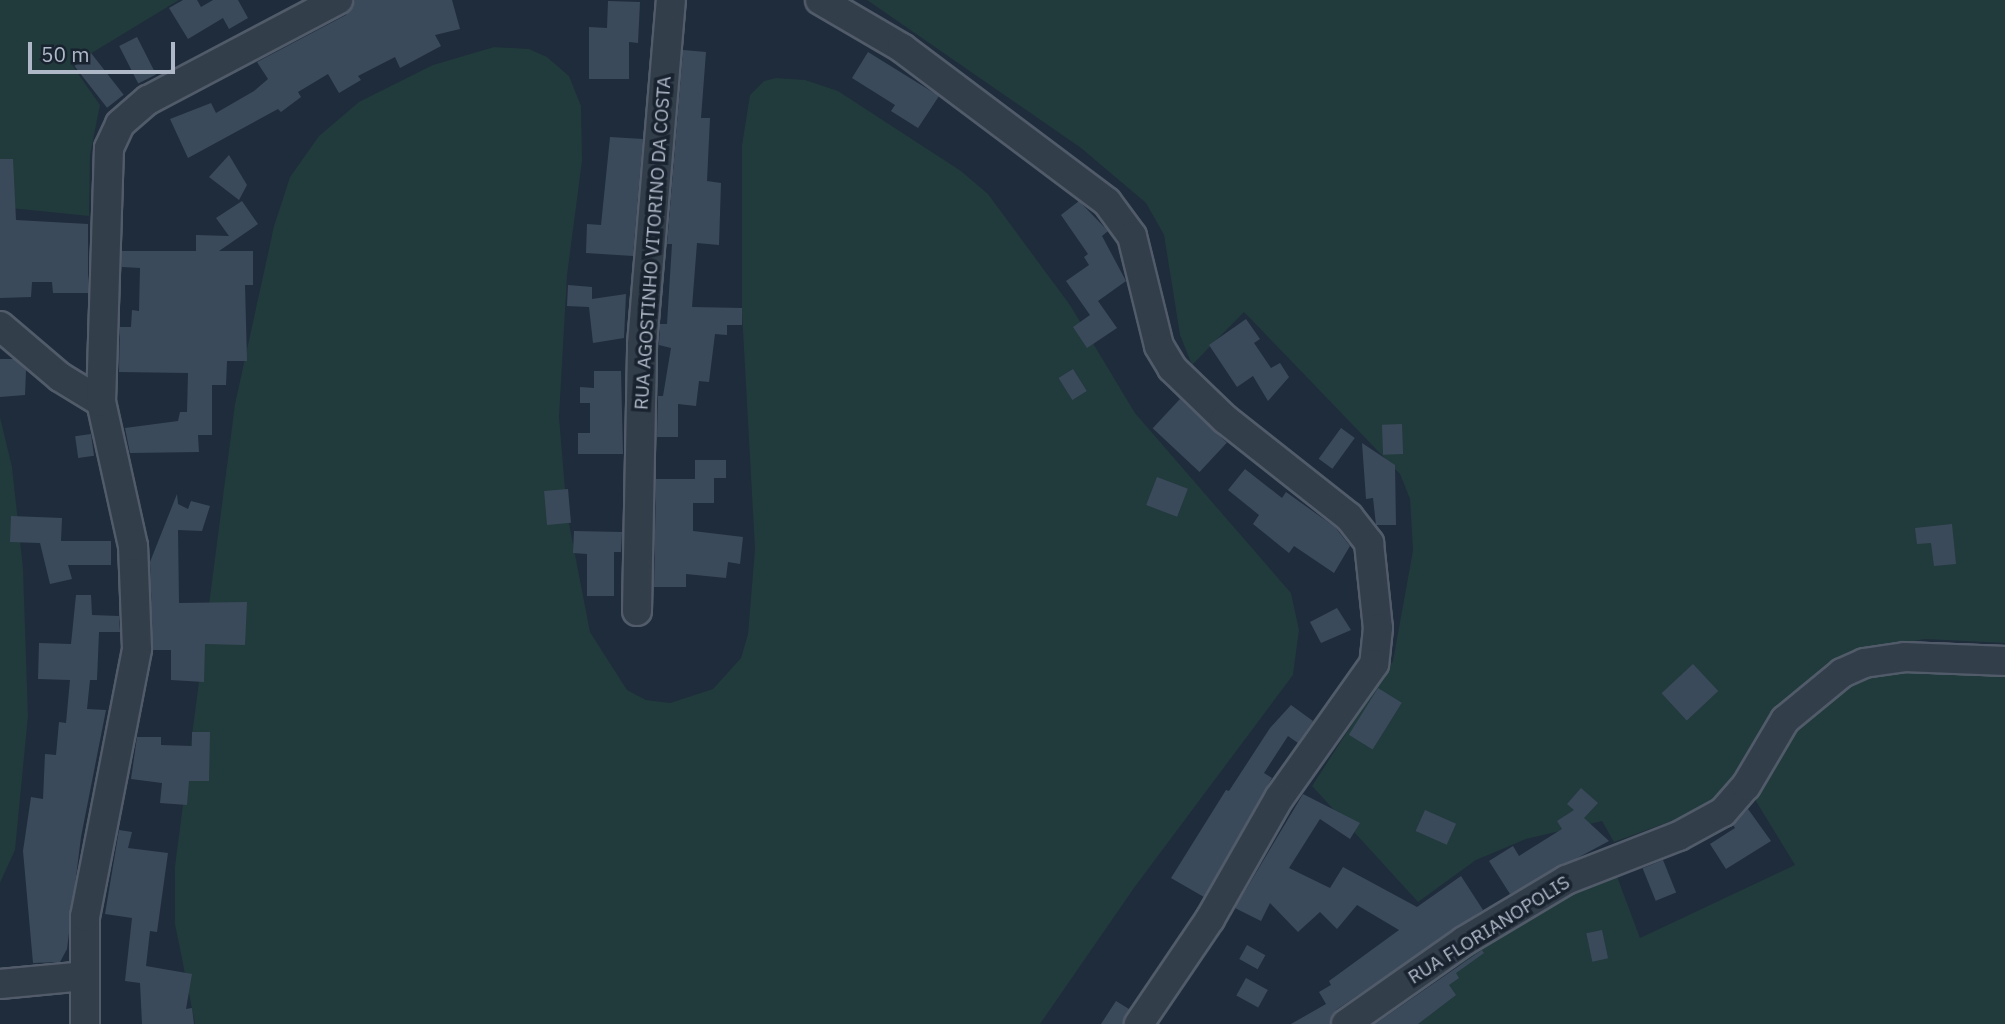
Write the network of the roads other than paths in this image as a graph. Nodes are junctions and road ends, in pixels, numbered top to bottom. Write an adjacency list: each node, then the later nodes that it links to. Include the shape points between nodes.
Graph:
1 (338, 0): 5 (street, via 173,85 120,124 108,159)
2 (670, 0): 6 (street, RUA AGOSTINHO VITORINO DA COSTA, via 642,344)
3 (820, 0): 11 (street, via 902,48 1107,202 1132,236 1159,346 1172,368 1225,419 1349,517 1369,543 1378,628 1374,664 1279,798 1210,919)
4 (0, 327): 5 (street, via 60,377)
5 (101, 402): 8 (street, via 133,546 137,649 85,917)
6 (637, 611)
7 (2005, 661): 12 (street, RUA FLORIANOPOLIS, via 1905,657 1864,663 1842,673 1785,720 1746,786 1704,824 1548,890)
8 (84, 976): 9 (street); 10 (street)
9 (0, 984)
10 (85, 1024)
11 (1139, 1024)
12 (1346, 1024)

